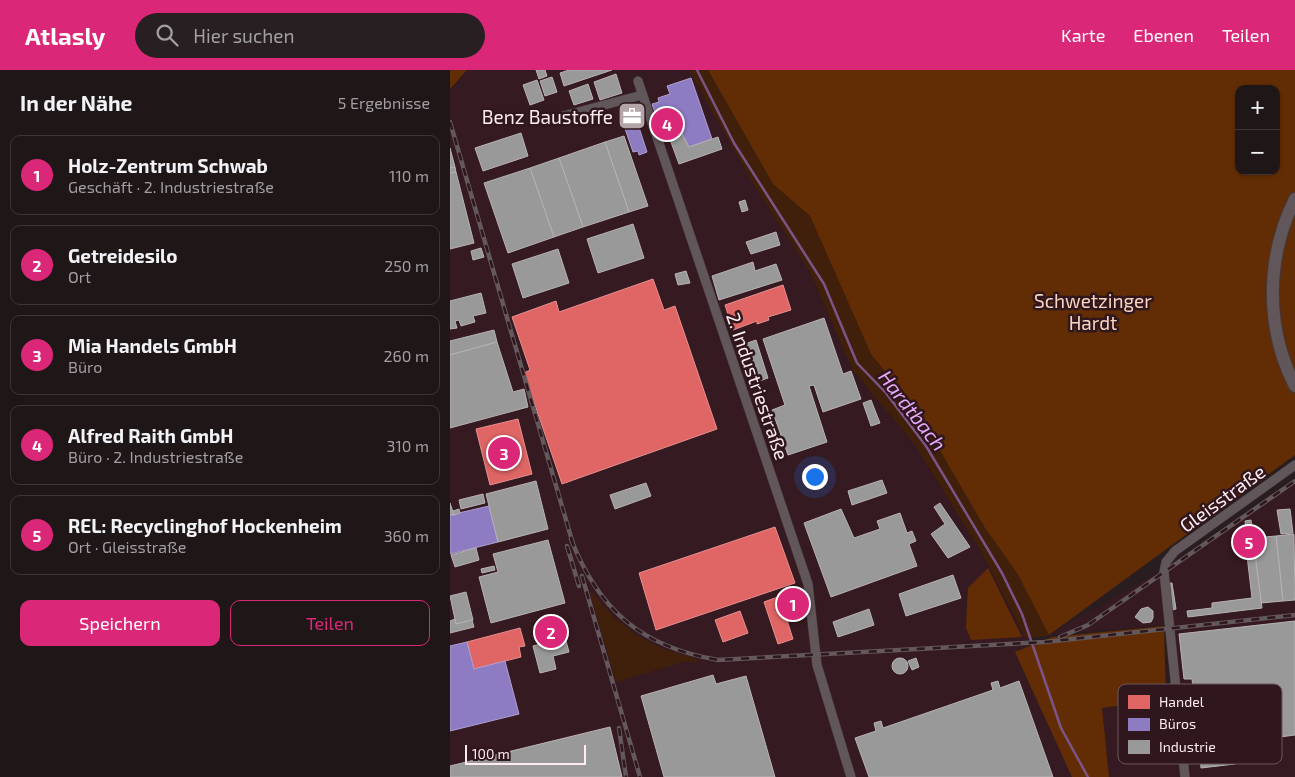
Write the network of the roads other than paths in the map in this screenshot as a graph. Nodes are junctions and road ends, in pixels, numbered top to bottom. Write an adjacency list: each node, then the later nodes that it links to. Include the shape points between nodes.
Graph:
1 (638, 81): 2 (street, 2. Industriestraße)
2 (642, 95): 3 (street); 9 (street, 2. Industriestraße, via 808,584 817,665)
3 (564, 116)
4 (1295, 199): 5 (main road, via 1276,254 1272,304 1278,345)
5 (1295, 386)
6 (1295, 465): 7 (street, Gleisstraße, via 1169,558 1164,572)
7 (1175, 684)
8 (1184, 764): 10 (street, Gleisstraße)
9 (851, 777)
10 (1185, 777)

